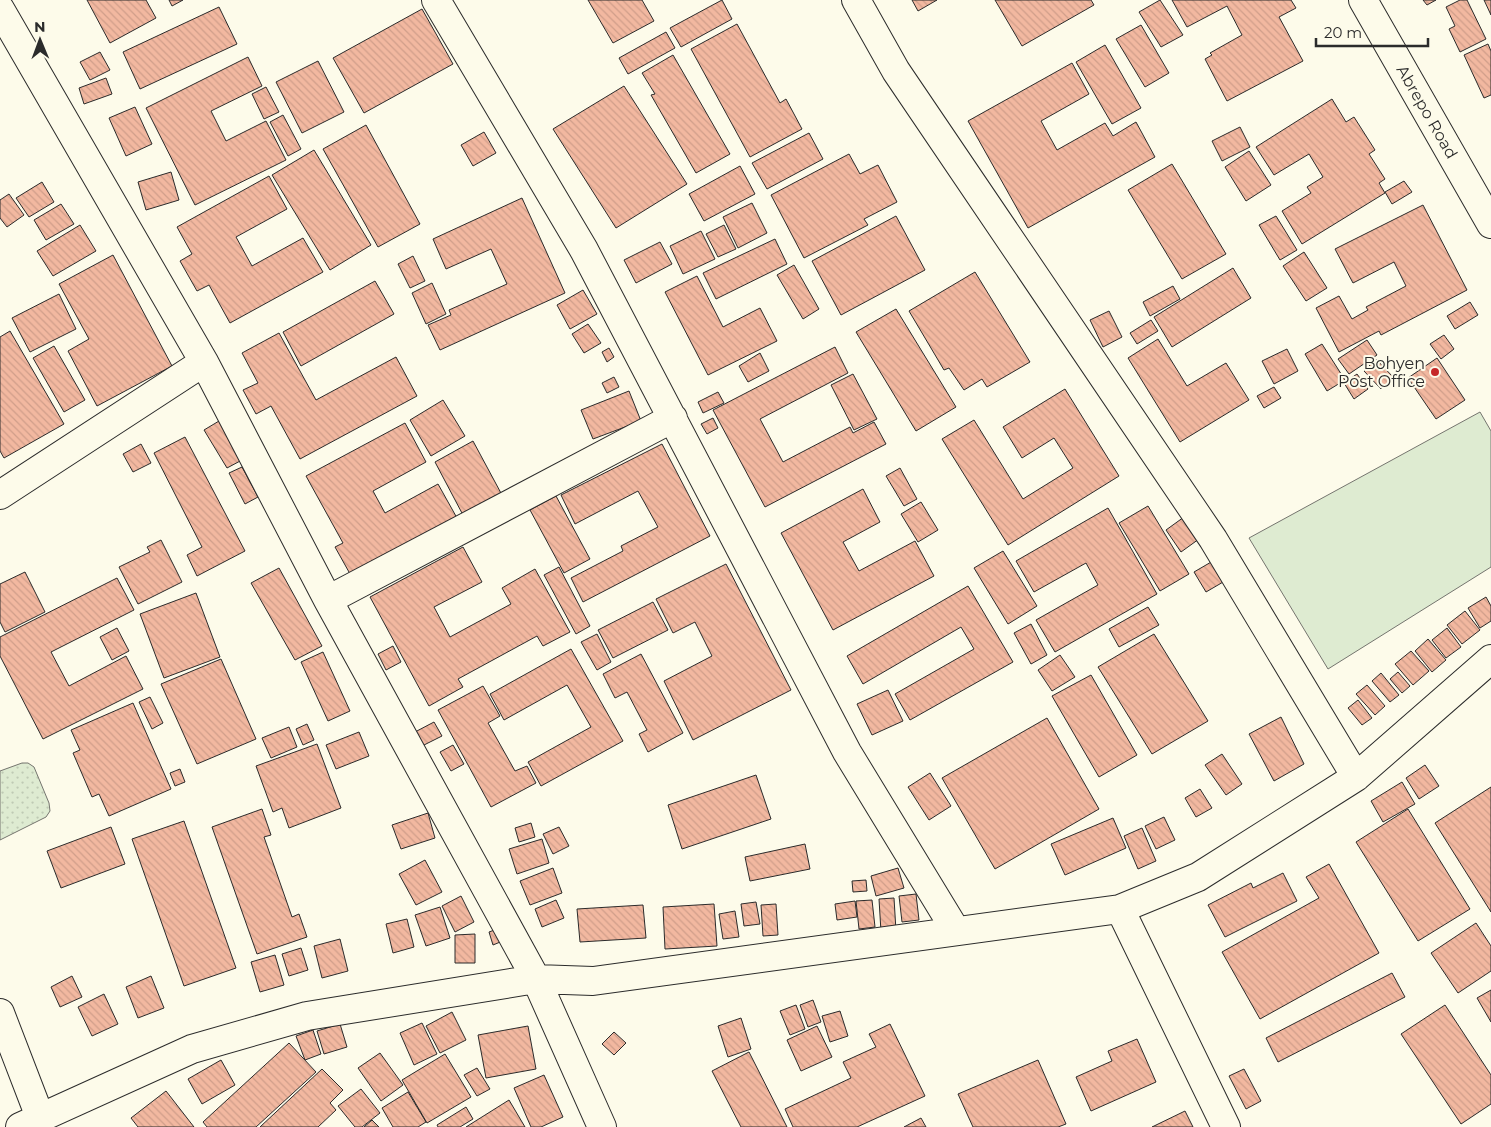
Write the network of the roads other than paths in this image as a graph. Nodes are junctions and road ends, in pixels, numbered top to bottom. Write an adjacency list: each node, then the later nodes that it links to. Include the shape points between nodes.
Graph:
1 (436, 0): 7 (street, via 584,250)
2 (856, 0): 11 (street, via 896,72 1212,539)
3 (1363, 0): 5 (street, Abrepo Road)
4 (0, 9): 6 (street)
5 (1491, 224)
6 (204, 362): 8 (street); 9 (street)
7 (673, 418): 9 (street); 13 (street, via 847,752)
8 (0, 495)
9 (328, 600): 14 (street)
10 (1491, 659): 11 (street)
11 (1356, 777): 12 (street, via 1198,877)
12 (1120, 909): 13 (street); 18 (street)
13 (956, 931): 14 (street, via 593,981)
14 (536, 979): 16 (street, via 307,1016 192,1049); 17 (street)
15 (0, 1013): 16 (street)
16 (30, 1122)
17 (602, 1127)
18 (1226, 1127)

